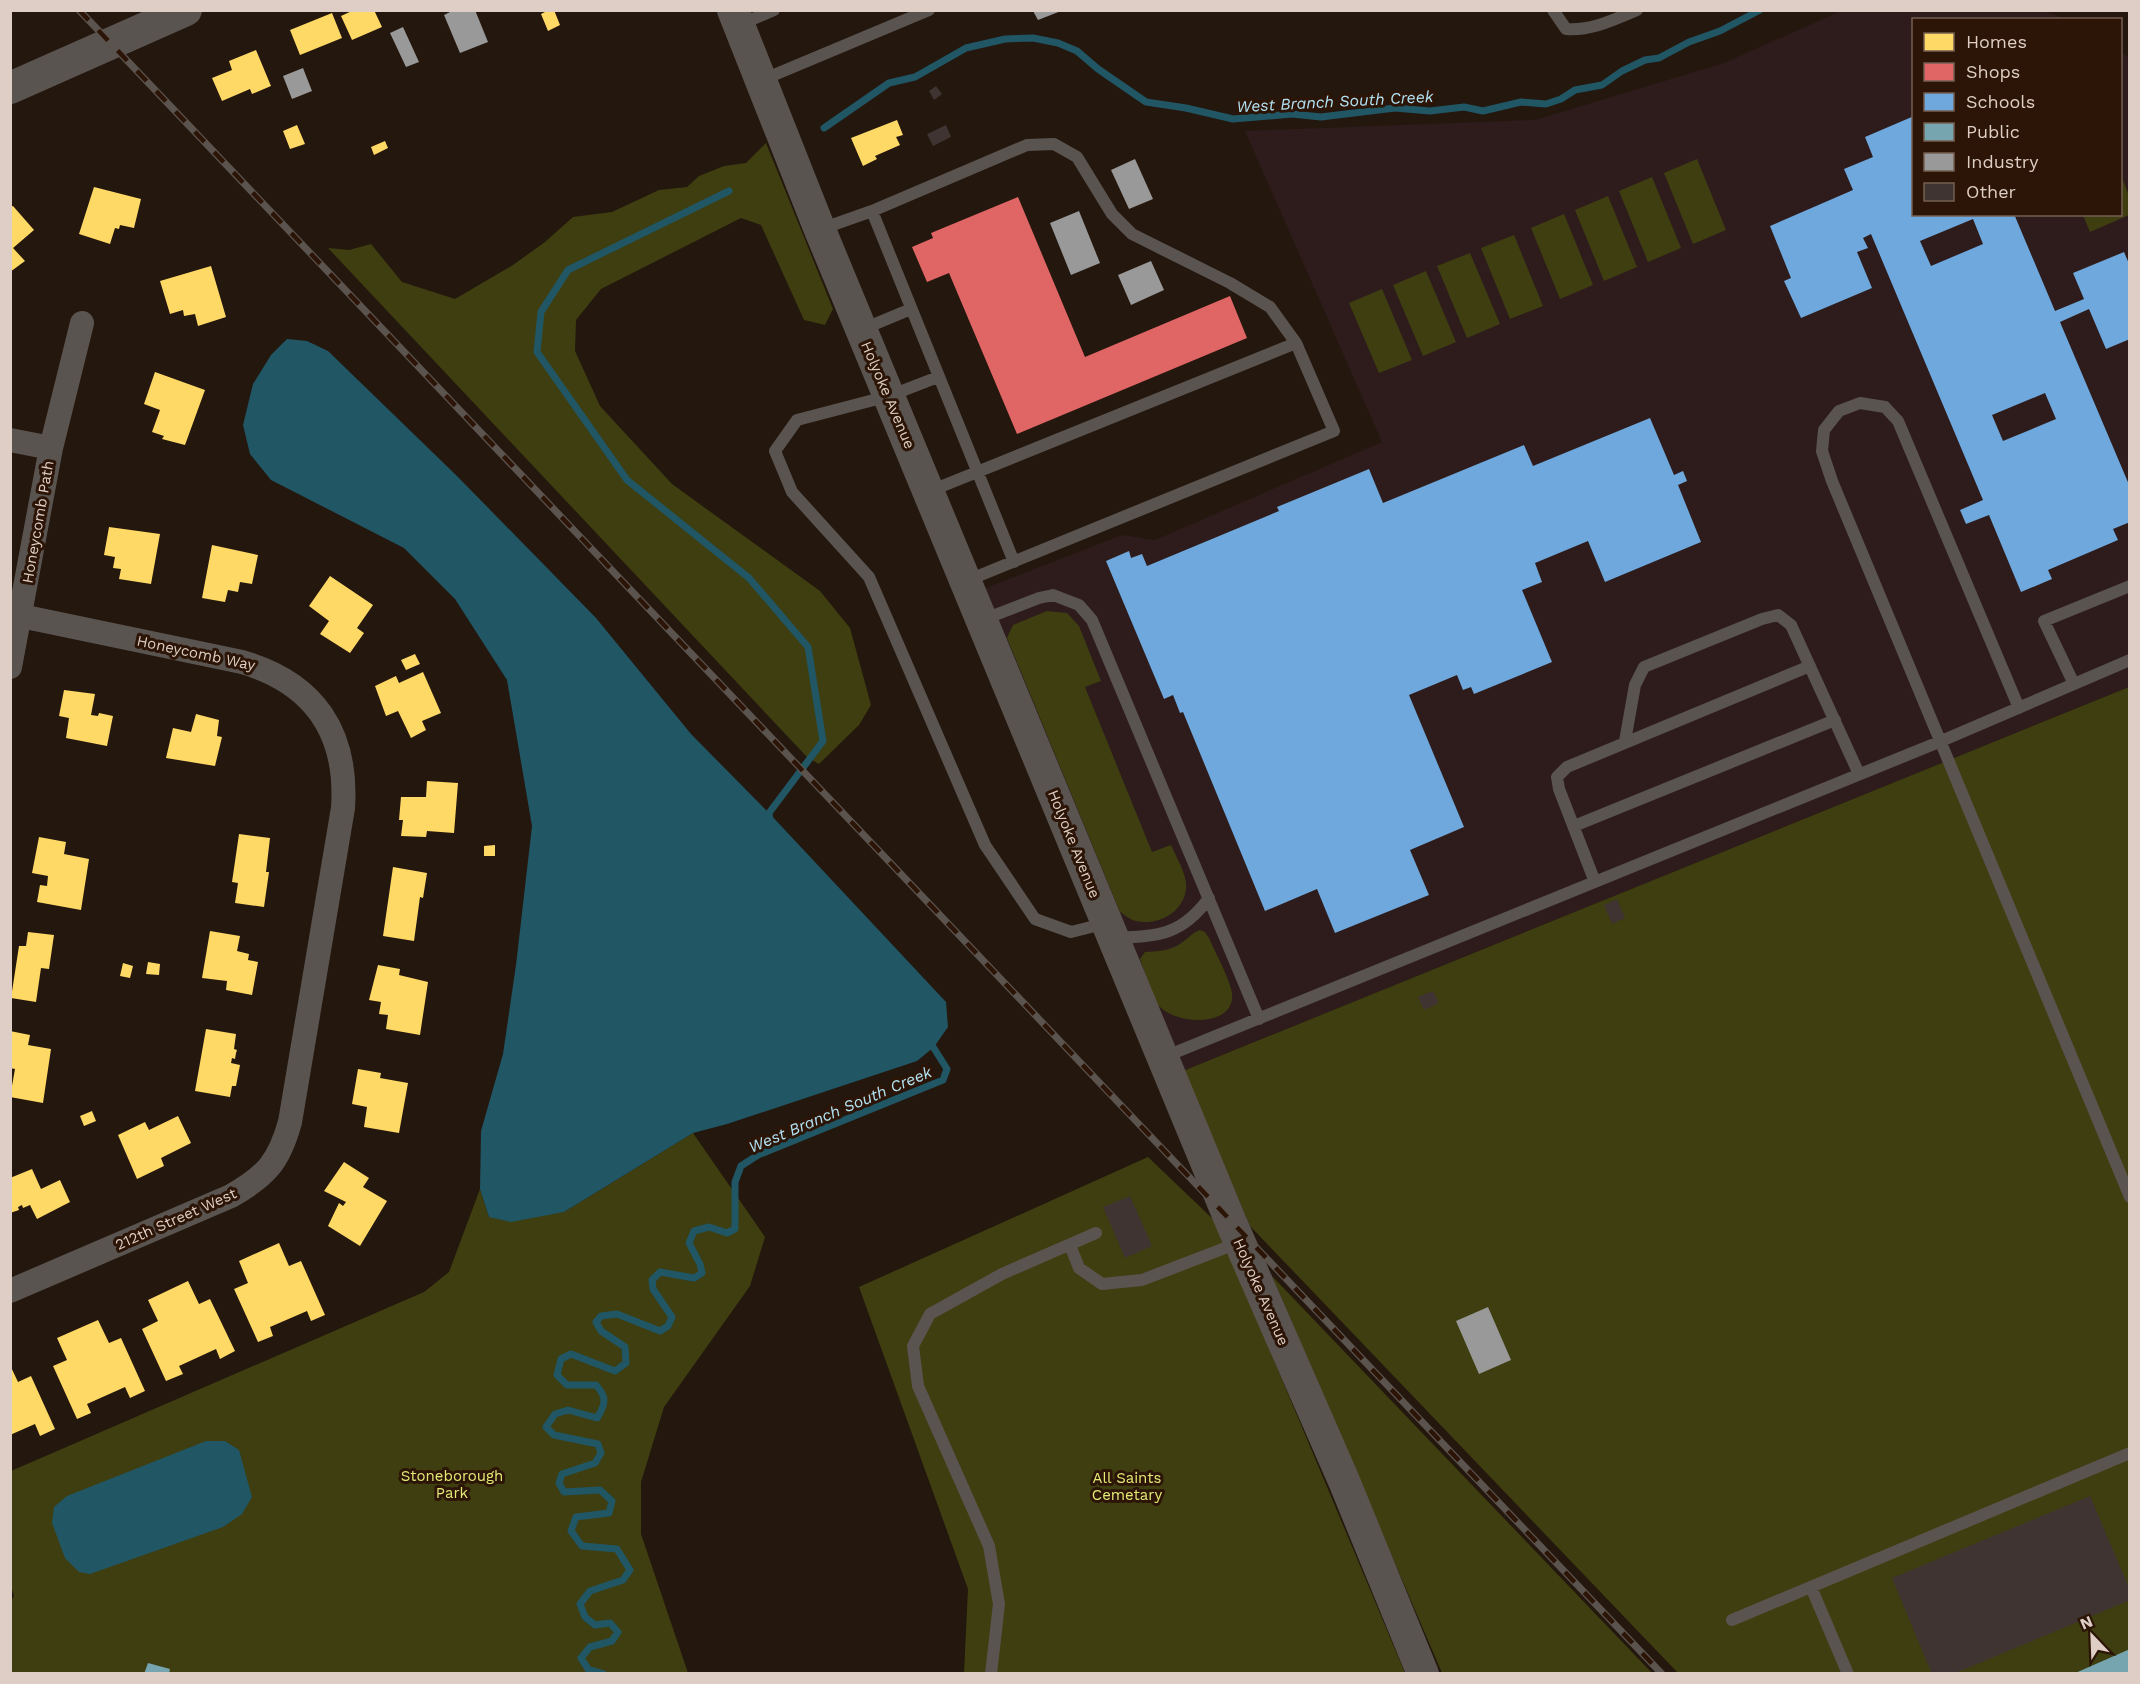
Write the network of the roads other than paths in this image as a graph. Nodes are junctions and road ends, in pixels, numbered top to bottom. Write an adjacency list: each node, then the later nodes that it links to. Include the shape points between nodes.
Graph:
1 (186, 10): 8 (street)
2 (774, 10): 6 (lane)
3 (929, 10): 7 (lane)
4 (1553, 10): 5 (lane, via 1566,29 1581,30)
5 (1637, 10)
6 (736, 18): 7 (street, Holyoke Avenue)
7 (761, 81): 10 (street, Holyoke Avenue)
8 (10, 88)
9 (872, 211): 10 (lane); 11 (lane); 14 (lane, via 1028,145 1054,144 1077,157 1112,214 1132,234 1270,307)
10 (820, 230): 13 (street, Holyoke Avenue)
11 (911, 309): 13 (lane); 15 (lane)
12 (82, 323): 18 (street, Honeycomb Path)
13 (862, 330): 16 (street, Holyoke Avenue)
14 (1296, 343): 19 (lane); 21 (lane, via 1334,431)
15 (938, 377): 16 (lane); 19 (lane)
16 (889, 396): 20 (street, Holyoke Avenue); 38 (lane, via 797,420 775,451 792,492 869,577 985,845 1035,920 1071,932)
17 (10, 440): 18 (street)
18 (51, 448): 24 (street, Honeycomb Path)
19 (976, 472): 20 (lane); 21 (lane)
20 (928, 491): 22 (street, Holyoke Avenue)
21 (1014, 562): 22 (lane)
22 (966, 582): 25 (street, Holyoke Avenue)
23 (2130, 586): 29 (lane, via 2044,621)
24 (21, 616): 28 (street, Honeycomb Path); 40 (street, Honeycomb Way, via 264,668 297,688 321,714 341,758 344,783)
25 (982, 620): 37 (lane, via 1053,595 1079,605 1092,620); 38 (street, Holyoke Avenue)
26 (2130, 660): 29 (lane)
27 (1810, 666): 31 (lane); 32 (lane); 32 (lane, via 1791,625 1778,615 1644,667 1635,685)
28 (10, 667)
29 (2074, 684): 30 (lane)
30 (2019, 708): 33 (lane); 33 (lane, via 1898,421 1885,407 1860,403 1839,411 1824,430 1822,451)
31 (1835, 720): 34 (lane); 35 (lane)
32 (1625, 741): 35 (lane, via 1567,766 1557,777)
33 (1939, 742): 34 (lane); 42 (lane)
34 (1859, 774): 36 (lane)
35 (1574, 826): 36 (lane)
36 (1595, 882): 39 (lane)
37 (1209, 898): 38 (lane, via 1197,914 1175,929 1153,937); 39 (lane)
38 (1110, 931): 41 (street, Holyoke Avenue)
39 (1260, 1019): 41 (lane)
40 (305, 1029): 46 (street, 212th Street West, via 286,1136 273,1162 254,1183)
41 (1162, 1058): 44 (street, Holyoke Avenue)
42 (2130, 1197)
43 (1096, 1233): 45 (lane)
44 (1239, 1242): 45 (lane, via 1142,1280 1102,1284 1079,1268); 51 (street, Holyoke Avenue)
45 (1070, 1245): 50 (lane, via 1002,1274 930,1314 913,1346 918,1386 989,1546 999,1604)
46 (10, 1291)
47 (2130, 1453): 48 (lane)
48 (1811, 1587): 49 (lane); 52 (lane)
49 (1732, 1620)
50 (991, 1674)
51 (1423, 1674)
52 (1848, 1674)

